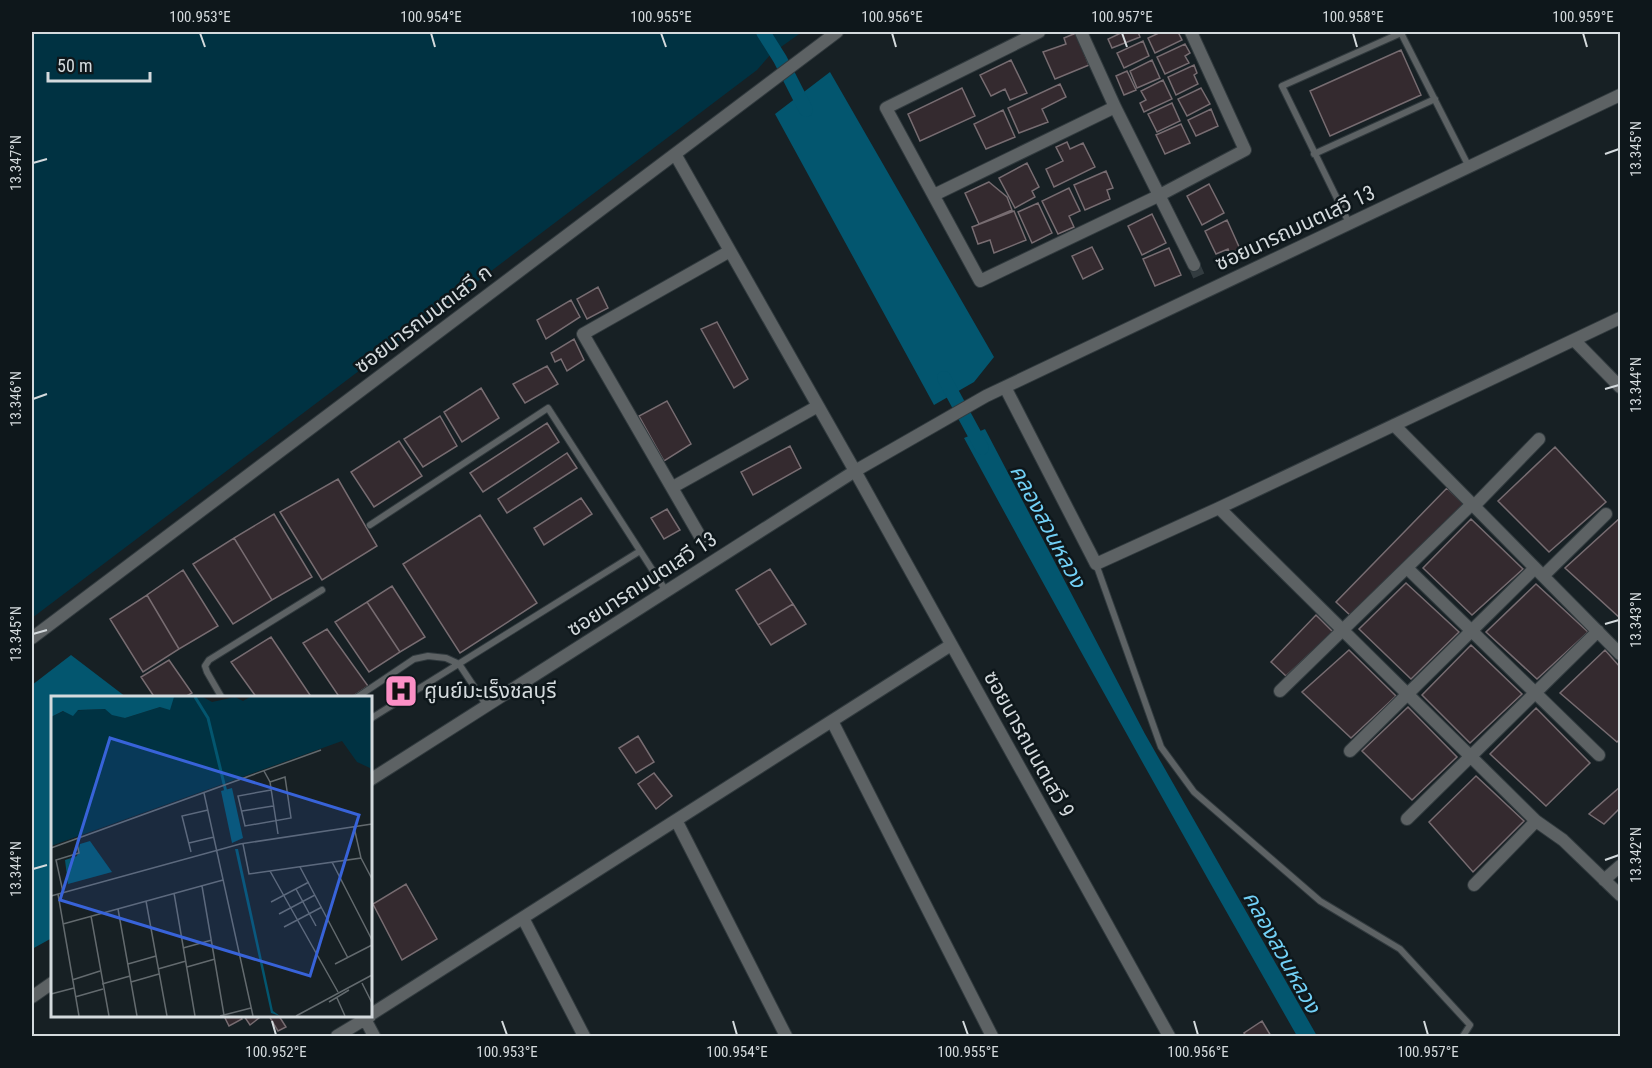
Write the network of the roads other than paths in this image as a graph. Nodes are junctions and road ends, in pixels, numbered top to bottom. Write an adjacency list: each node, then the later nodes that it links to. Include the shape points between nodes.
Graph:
1 (837, 32): 8 (street, ซอยนารถมนตเสวี ก)
2 (1039, 32): 11 (street, via 886,108)
3 (1081, 32): 7 (street)
4 (1191, 32): 12 (street, via 1245,150)
5 (1620, 95): 10 (street, ซอยนารถมนตเสวี 13)
6 (1435, 99): 9 (lane); 9 (lane, via 1401,33 1282,86); 10 (lane)
7 (1115, 107): 11 (street); 12 (street)
8 (675, 154): 14 (street, ซอยนารถมนตเสวี 9); 40 (street, ซอยนารถมนตเสวี ก)
9 (1314, 154): 13 (lane)
10 (1469, 167): 13 (street, ซอยนารถมนตเสวี 13)
11 (934, 195): 12 (street, via 981,281)
12 (1158, 196): 15 (street)
13 (1350, 224): 18 (street, ซอยนารถมนตเสวี 13, via 1204,286)
14 (730, 251): 20 (street, ซอยนารถมนตเสวี 9); 24 (street, via 583,334)
15 (1194, 265)
16 (1620, 318): 17 (street)
17 (1574, 340): 19 (street); 21 (street)
18 (1005, 387): 23 (street, ซอยนารถมนตเสวี 13); 31 (street)
19 (1620, 387)
20 (818, 406): 23 (street, ซอยนารถมนตเสวี 9); 24 (street)
21 (1394, 425): 25 (street); 26 (street)
22 (1539, 439): 25 (street)
23 (855, 471): 35 (street, ซอยนารถมนตเสวี 13); 42 (street, ซอยนารถมนตเสวี 9)
24 (673, 487): 29 (street)
25 (1473, 505): 32 (street); 33 (street)
26 (1220, 508): 31 (street); 36 (street)
27 (1606, 514): 33 (street)
28 (370, 525): 30 (lane, via 548,408)
29 (701, 538)
30 (640, 550): 35 (lane); 44 (lane)
31 (1096, 564): 76 (lane, via 1161,747 1194,792 1320,901 1400,949 1470,1025)
32 (1407, 568): 36 (street); 37 (street)
33 (1539, 572): 37 (street); 38 (street)
34 (322, 590): 48 (lane, via 209,660 205,666)
35 (666, 591): 50 (street, ซอยนารถมนตเสวี 13)
36 (1343, 630): 45 (street); 47 (street)
37 (1471, 630): 46 (street); 47 (street)
38 (1598, 631): 41 (street); 46 (street)
39 (1620, 634): 41 (street)
40 (32, 638)
41 (1610, 644): 43 (street)
42 (951, 645): 52 (street); 75 (street, ซอยนารถมนตเสวี 9)
43 (1620, 654)
44 (459, 664): 49 (lane, via 446,658 419,657); 50 (lane); 51 (lane)
45 (1280, 691)
46 (1535, 693): 54 (street); 55 (street)
47 (1407, 694): 53 (street); 55 (street)
48 (221, 696)
49 (359, 696)
50 (487, 706): 56 (street, ซอยนารถมนตเสวี 13)
51 (372, 718)
52 (832, 721): 58 (street); 74 (street)
53 (1350, 751)
54 (1599, 755)
55 (1471, 757): 57 (street); 59 (street)
56 (372, 779)
57 (1407, 819)
58 (676, 820): 64 (street); 73 (street)
59 (1536, 821): 61 (street, via 1563,840); 62 (street)
60 (1620, 866): 61 (street)
61 (1605, 880): 63 (street)
62 (1474, 885)
63 (1620, 895)
64 (523, 918): 67 (street); 72 (street)
65 (51, 985): 66 (street)
66 (32, 997)
67 (372, 1013)
68 (366, 1017): 70 (street)
69 (368, 1017): 71 (street)
70 (337, 1036)
71 (374, 1036)
72 (584, 1036)
73 (786, 1036)
74 (990, 1036)
75 (1169, 1036)
76 (1463, 1036)

